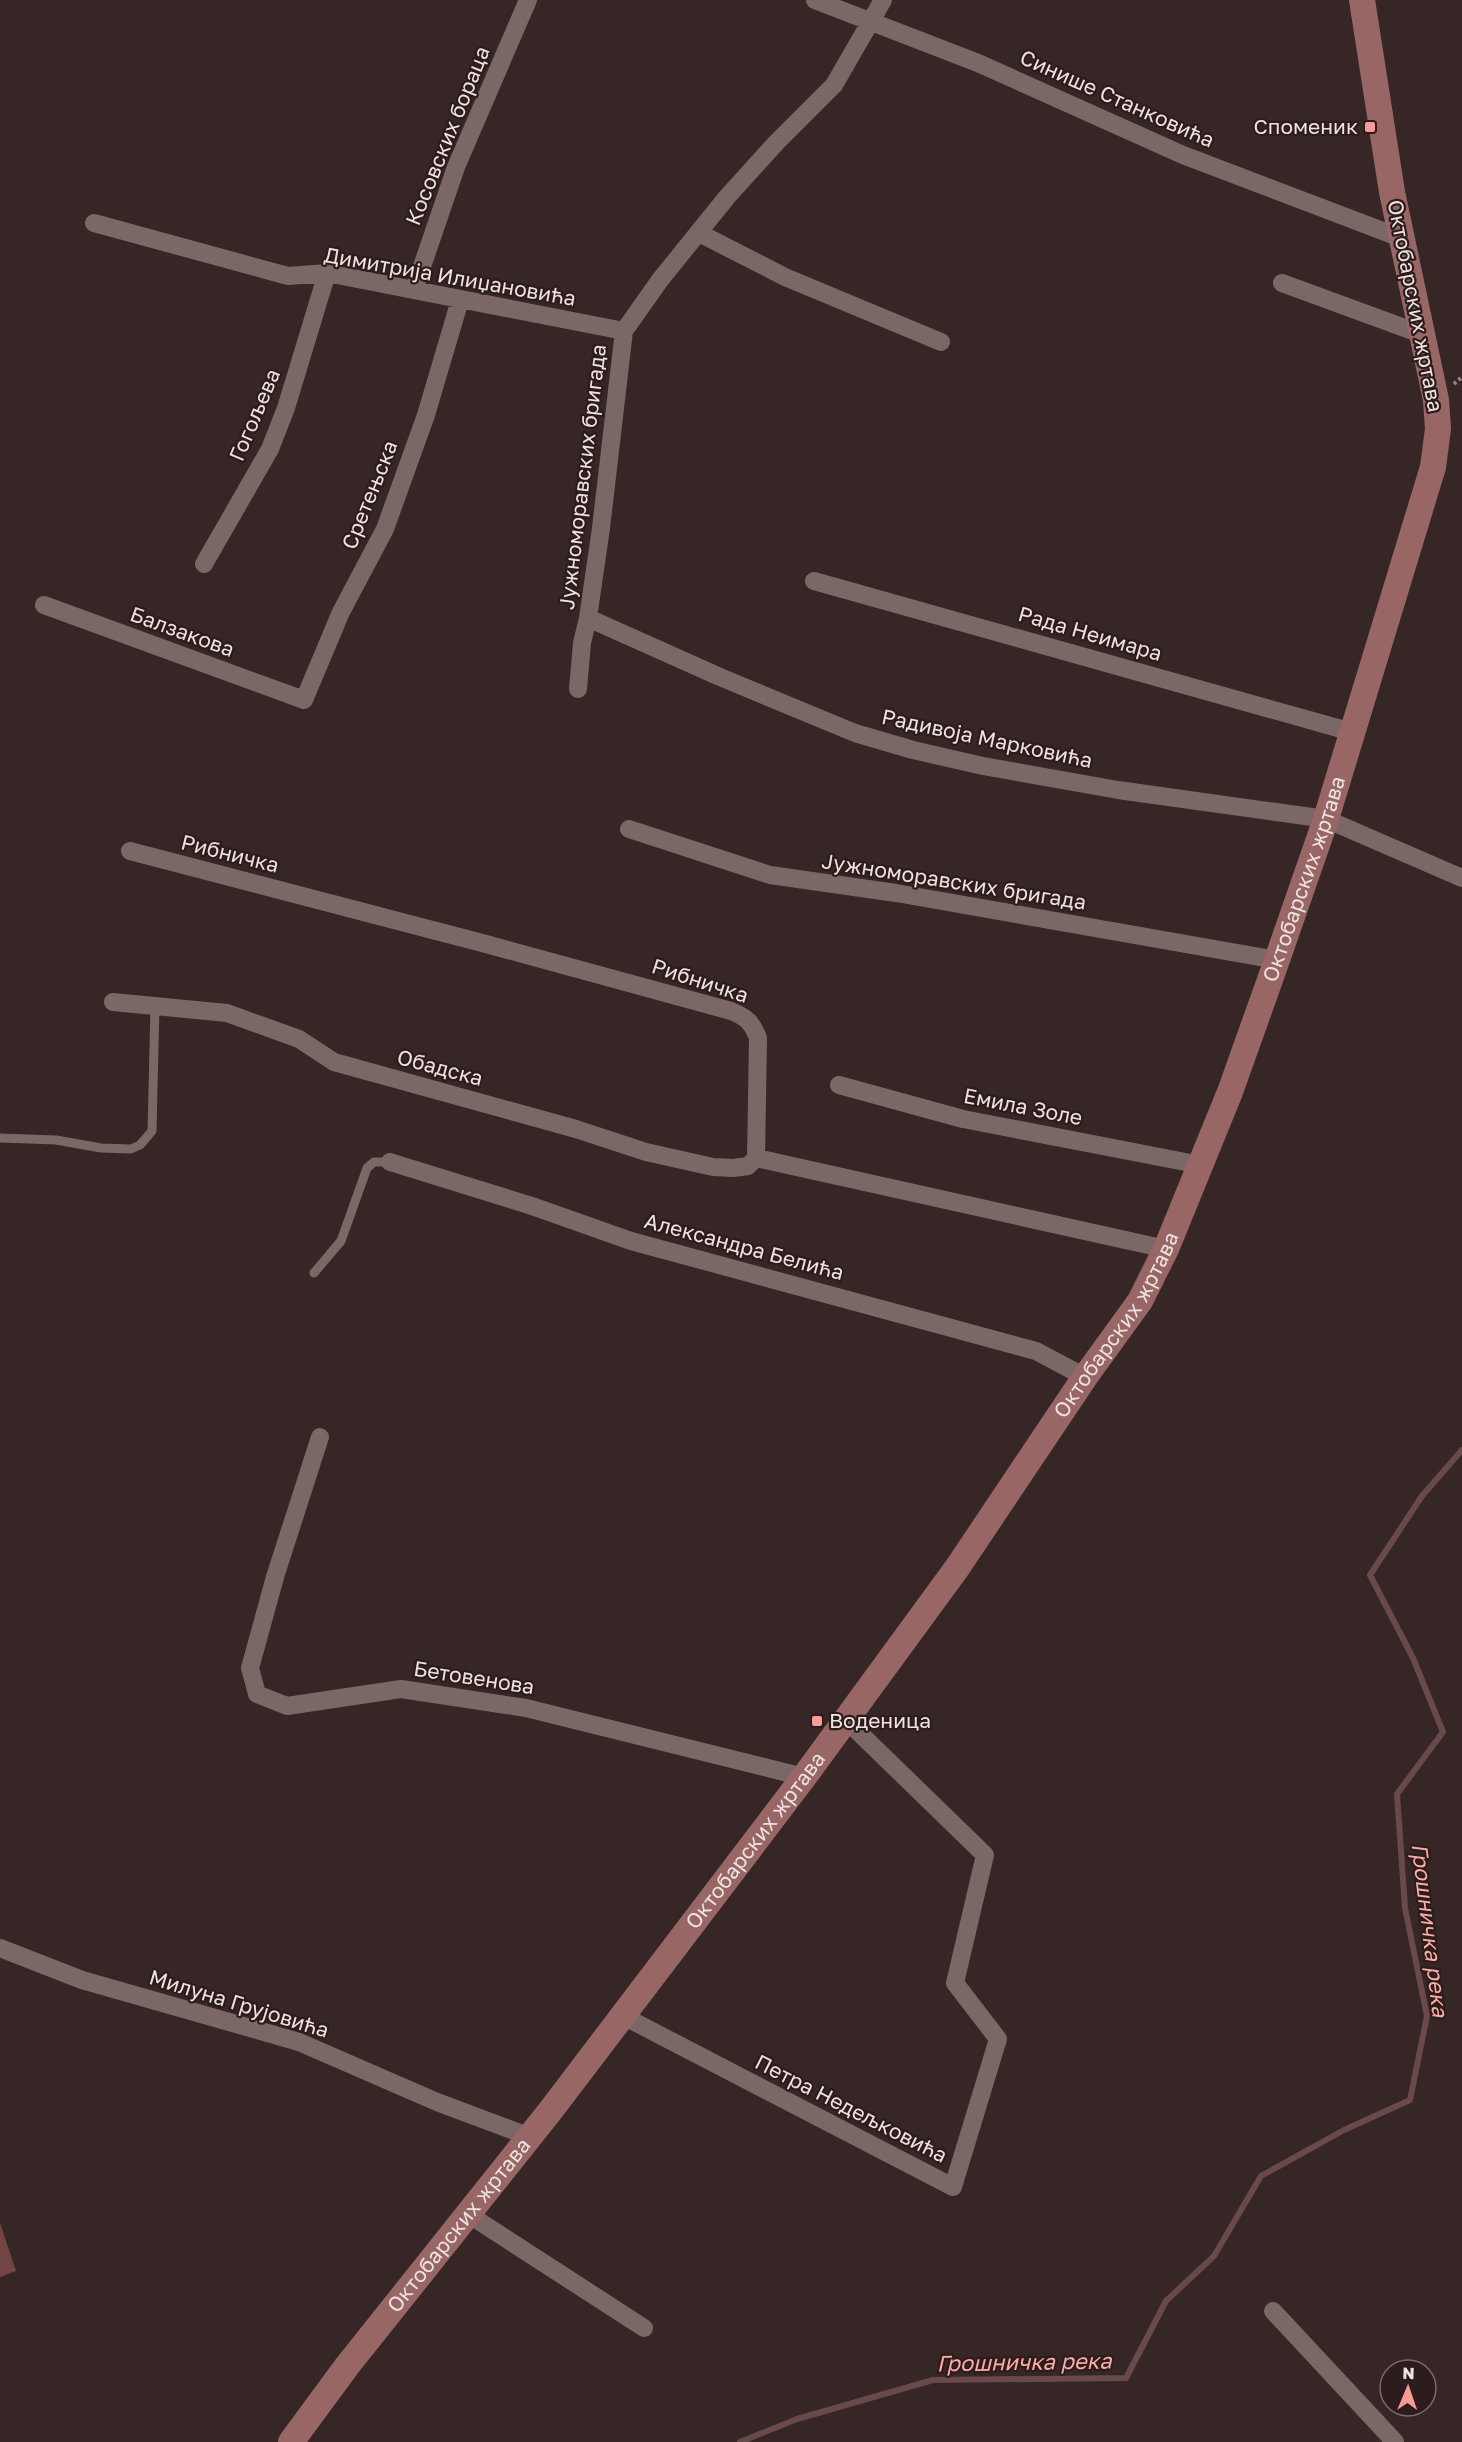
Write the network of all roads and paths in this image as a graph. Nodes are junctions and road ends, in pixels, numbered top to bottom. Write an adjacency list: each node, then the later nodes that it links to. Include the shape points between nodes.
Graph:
1 (528, 0): 11 (street, Косовских бораца, via 456,167)
2 (815, 0): 5 (street, Синише Станковића)
3 (883, 0): 5 (street, Јужноморавских бригада)
4 (1362, 0): 8 (street, Октобарских жртава)
5 (871, 21): 7 (street, Јужноморавских бригада, via 834,85 776,143); 8 (street, Синише Станковића, via 978,63 1183,155)
6 (94, 223): 9 (street, Димитрија Илиџановића, via 288,276)
7 (699, 233): 13 (street, Јужноморавских бригада); 15 (street, via 785,277)
8 (1401, 238): 14 (street, Октобарских жртава)
9 (327, 273): 11 (street, Димитрија Илиџановића); 16 (street, Гогољева, via 270,449)
10 (1282, 283): 14 (street)
11 (414, 290): 12 (street, Димитрија Илиџановића)
12 (460, 300): 13 (street, Димитрија Илиџановића); 21 (street, Сретењска, via 426,415 385,529 341,612)
13 (624, 332): 19 (street, Јужноморавских бригада)
14 (1421, 334): 22 (street, Октобарских жртава, via 1436,400 1438,429 1433,467)
15 (941, 342)
16 (204, 564)
17 (814, 580): 22 (street, Рада Неимара)
18 (44, 605): 21 (street, Балзакова)
19 (588, 618): 20 (street, Јужноморавских бригада); 23 (street, Радивоја Марковића, via 845,729 913,750 1118,790)
20 (578, 689)
21 (304, 700)
22 (1352, 732): 23 (street, Октобарских жртава)
23 (1326, 819): 26 (street, Радивоја Марковића); 27 (street, Октобарских жртава)
24 (629, 829): 27 (street, Јужноморавских бригада, via 770,875 896,893)
25 (130, 851): 32 (street, Рибничка, via 634,983 746,1017 758,1038)
26 (1462, 878)
27 (1277, 960): 34 (street, Октобарских жртава)
28 (113, 1002): 29 (street, Обадска)
29 (155, 1006): 31 (lane, via 152,1131 140,1145 117,1149 56,1140); 32 (street, Обадска, via 227,1013 299,1040 334,1062 646,1152 713,1167 747,1166)
30 (839, 1084): 34 (street, Емила Золе, via 963,1119)
31 (0, 1138)
32 (756, 1158): 35 (street)
33 (390, 1162): 36 (lane, via 374,1162 367,1168 344,1235); 37 (street, Александра Белића, via 631,1241 1036,1351)
34 (1201, 1165): 35 (street, Октобарских жртава)
35 (1166, 1249): 37 (street, Октобарских жртава, via 1140,1301)
36 (314, 1274)
37 (1086, 1377): 39 (street, Октобарских жртава, via 957,1568)
38 (320, 1437): 40 (street, Бетовенова, via 250,1668 257,1694 287,1706 401,1689 526,1708)
39 (845, 1719): 40 (street, Октобарских жртава); 42 (street, Петра Недељковића, via 985,1855 955,1983 998,2039 953,2187)
40 (804, 1778): 42 (street, Октобарских жртава)
41 (0, 1948): 43 (street, Милуна Грујовића, via 82,1980 299,2042 437,2102)
42 (623, 2016): 43 (street, Октобарских жртава)
43 (530, 2137): 44 (street, Октобарских жртава)
44 (468, 2214): 46 (street); 47 (street, Октобарских жртава)
45 (1273, 2311): 48 (street)
46 (644, 2328)
47 (291, 2442)
48 (1395, 2442)

